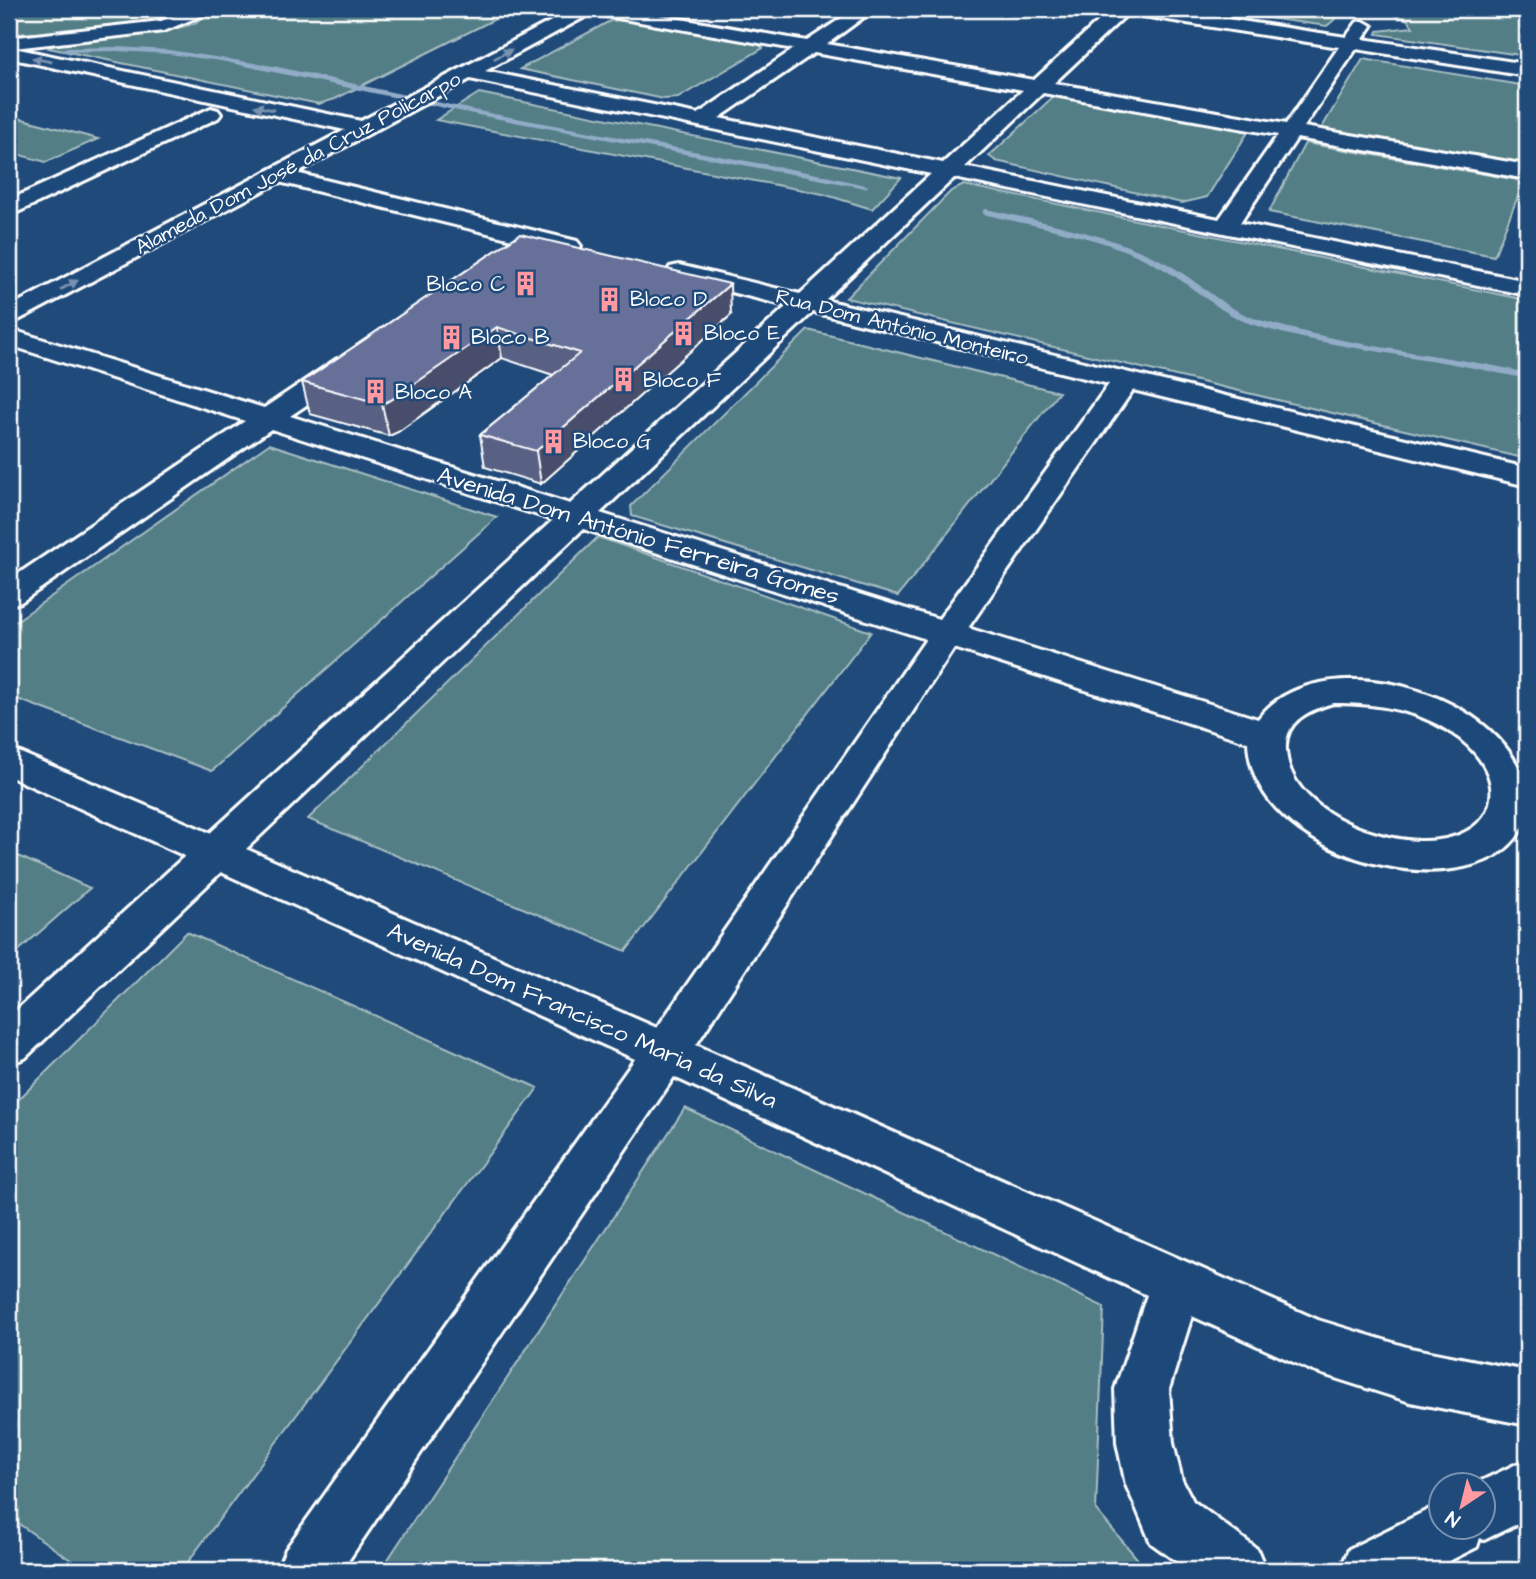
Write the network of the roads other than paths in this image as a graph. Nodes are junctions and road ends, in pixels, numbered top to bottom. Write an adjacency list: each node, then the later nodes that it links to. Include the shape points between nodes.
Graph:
1 (208, 9): 10 (street, via 164,26)
2 (548, 9): 9 (street)
3 (587, 9): 16 (street, Alameda Dom José da Cruz Policarpo, one-way to 3)
4 (594, 9): 12 (street)
5 (866, 9): 12 (street)
6 (1122, 9): 17 (street)
7 (1130, 9): 11 (street)
8 (1369, 19): 11 (street)
9 (511, 28)
10 (9, 43)
11 (1349, 43): 15 (street); 21 (street)
12 (811, 46): 17 (street); 20 (street)
13 (9, 52): 22 (street, one-way to 13)
14 (9, 69): 19 (street)
15 (1527, 70)
16 (467, 73): 20 (street); 22 (street, Alameda Dom José da Cruz Policarpo, via 365,128)
17 (1039, 85): 21 (street); 25 (street)
18 (364, 104): 22 (street, Alameda Dom José da Cruz Policarpo)
19 (211, 114): 23 (street); 29 (street)
20 (702, 120): 25 (street)
21 (1292, 130): 26 (street); 31 (street)
22 (335, 132): 23 (street); 27 (street, Alameda Dom José da Cruz Policarpo)
23 (305, 135): 24 (street, Alameda Dom José da Cruz Policarpo)
24 (243, 167)
25 (947, 170): 31 (street); 37 (street)
26 (1527, 172)
27 (278, 175): 32 (street); 38 (street, Alameda Dom José da Cruz Policarpo, one-way to 27)
28 (9, 183): 29 (street)
29 (45, 192): 30 (street)
30 (9, 209)
31 (1226, 226): 36 (street)
32 (533, 237): 33 (street); 34 (street)
33 (587, 250)
34 (502, 258)
35 (654, 267): 37 (street, Rua Dom António Monteiro)
36 (1527, 288)
37 (806, 303): 41 (street, Rua Dom António Monteiro); 44 (street)
38 (9, 317)
39 (9, 337): 42 (street, Avenida Dom António Ferreira Gomes)
40 (369, 350): 42 (street)
41 (1125, 381): 43 (street, Rua Dom António Monteiro); 46 (street)
42 (267, 419): 44 (street, Avenida Dom António Ferreira Gomes); 45 (street)
43 (1527, 477)
44 (576, 517): 46 (street, Avenida Dom António Ferreira Gomes); 49 (street)
45 (9, 595)
46 (947, 633): 47 (street, Avenida Dom António Ferreira Gomes); 51 (street)
47 (1268, 735): 47 (street, via 1268,762 1282,790 1309,817 1346,839 1391,852 1434,856 1473,849 1501,833 1514,809 1513,781 1499,755 1474,731 1442,711 1406,698 1368,691 1323,694 1280,715)
48 (9, 761): 49 (street, Avenida Dom Francisco Maria da Silva)
49 (214, 854): 50 (street); 51 (street, Avenida Dom Francisco Maria da Silva)
50 (9, 1045)
51 (666, 1052): 52 (street, Avenida Dom Francisco Maria da Silva); 57 (street)
52 (1165, 1280): 53 (street, Avenida Dom Francisco Maria da Silva, via 1313,1345 1410,1375); 58 (street, via 1142,1389 1145,1443 1155,1485 1172,1522)
53 (1527, 1398)
54 (1527, 1488): 55 (street)
55 (1498, 1503)
56 (1430, 1540): 59 (street)
57 (307, 1570)
58 (1236, 1570)
59 (1370, 1570)

